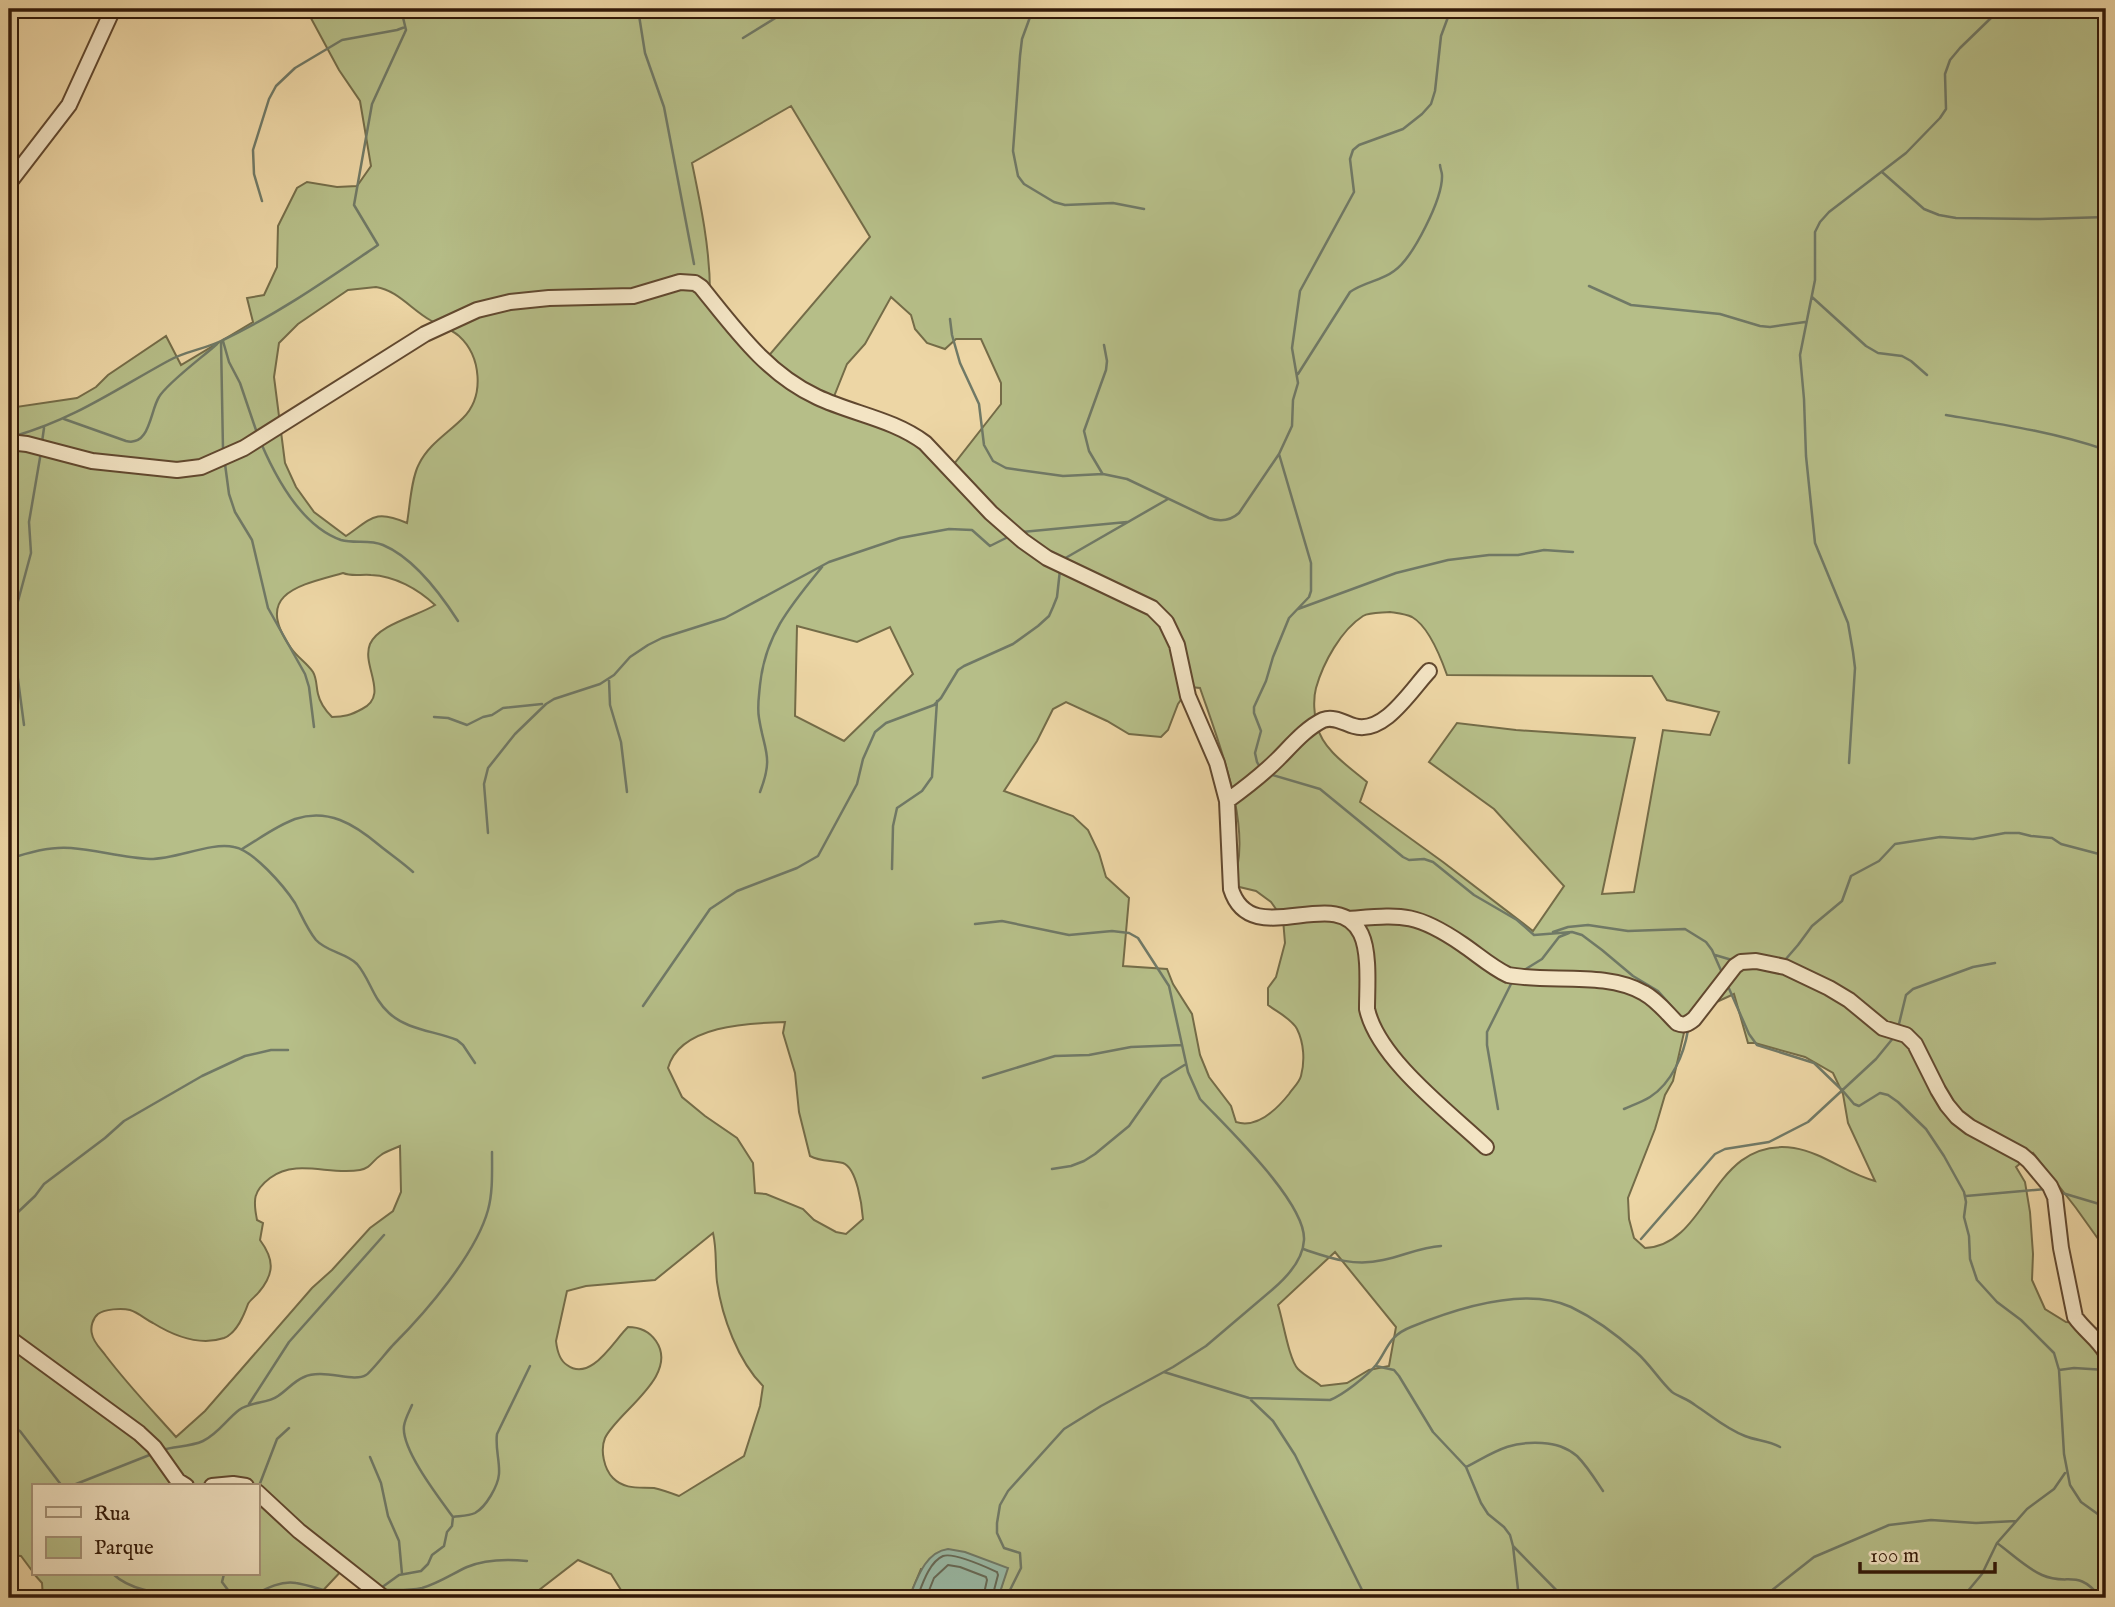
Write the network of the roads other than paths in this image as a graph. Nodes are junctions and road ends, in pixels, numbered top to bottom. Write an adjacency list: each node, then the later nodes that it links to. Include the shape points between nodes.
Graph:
1 (113, 9): 2 (street, via 69,105)
2 (9, 183)
3 (9, 442): 5 (street, via 92,461 177,470 201,467 244,448 425,334 477,310 549,298 633,296 680,282 695,283 785,379 818,398 915,435 1023,541 1047,558 1160,615 1177,645 1188,696 1217,764)
4 (1429, 671): 5 (street, via 1378,724 1357,727 1326,719)
5 (1227, 801): 6 (street, via 1231,889 1240,907 1270,918 1332,914)
6 (1348, 919): 7 (street, via 1362,934 1367,1009 1384,1046); 9 (street, via 1394,915 1427,922 1498,971 1632,987 1681,1024 1694,1019 1741,962 1785,967 1829,988 1884,1028 1910,1038 1957,1117 2022,1155 2050,1186 2076,1317)
7 (1486, 1147)
8 (9, 1338): 10 (street, via 139,1433)
9 (2106, 1353)
10 (183, 1484)
11 (259, 1494): 12 (street)
12 (384, 1598)

